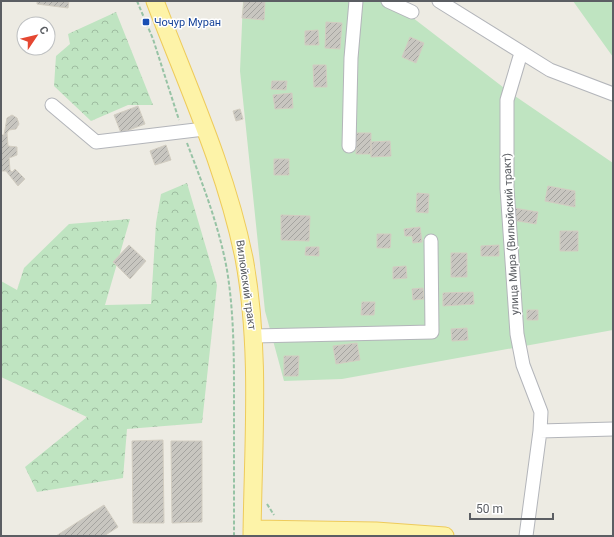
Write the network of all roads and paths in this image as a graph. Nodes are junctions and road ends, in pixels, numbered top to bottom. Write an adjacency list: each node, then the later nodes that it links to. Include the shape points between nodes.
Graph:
1 (137, 1): 11 (path, via 153,39)
2 (155, 1): 10 (main road, Вилюйский тракт)
3 (356, 1): 12 (street, via 351,58)
4 (388, 1): 6 (street)
5 (439, 1): 7 (street)
6 (412, 12)
7 (521, 53): 8 (street, via 550,70); 16 (street, улица Мира (Вилюйский тракт), via 507,100 507,188 517,334 524,366 541,412)
8 (613, 94)
9 (52, 105): 11 (street, via 96,142)
10 (204, 129): 11 (street); 14 (main road, Вилюйский тракт, via 224,182 242,250)
11 (183, 131): 18 (path, via 207,196 227,270 234,370)
12 (349, 146)
13 (431, 241): 14 (street, via 432,332)
14 (253, 336): 17 (main road, Вилюйский тракт)
15 (613, 429): 16 (street)
16 (540, 431): 20 (street)
17 (252, 532): 19 (main road, via 376,531)
18 (234, 536)
19 (445, 536)
20 (526, 536)

